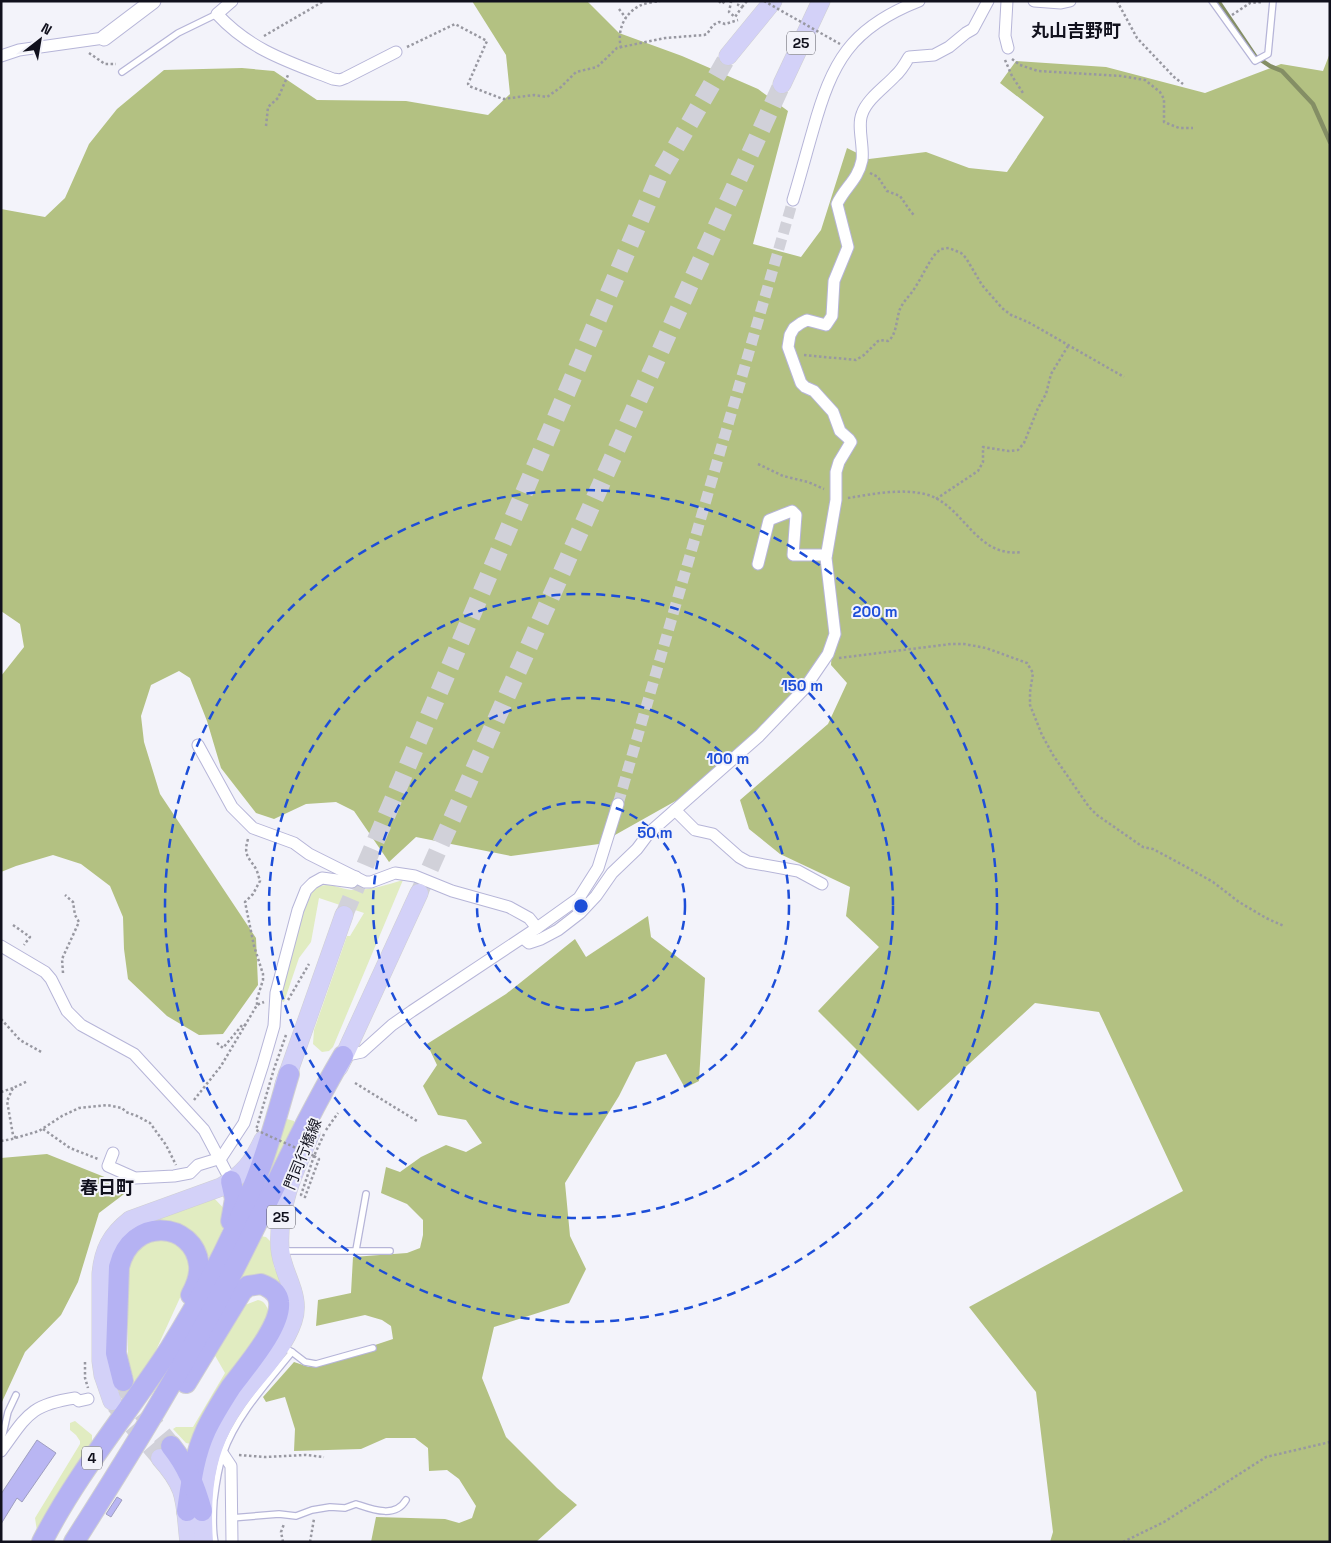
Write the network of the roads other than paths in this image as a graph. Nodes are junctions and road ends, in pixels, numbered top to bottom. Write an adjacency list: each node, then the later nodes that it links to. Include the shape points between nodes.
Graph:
1 (153, 1): 13 (street)
2 (232, 1): 12 (street)
3 (773, 1): 17 (main road)
4 (821, 1): 19 (main road, 25)
5 (919, 1): 20 (street, via 877,22 848,48 839,62 823,94)
6 (988, 1): 21 (street, via 973,29 943,52 909,57 864,108 860,118 863,152 860,168 837,204 848,247 834,281 832,316 826,325 807,320 801,322 790,336 788,347 802,383 834,412 840,431 851,442 836,472 836,500)
7 (1007, 1): 14 (street, via 1005,36)
8 (1034, 1): 9 (street)
9 (1070, 1)
10 (1212, 1): 11 (lane, via 1255,61 1268,54)
11 (1273, 1)
12 (218, 14): 15 (street, via 238,35 252,44 280,59 340,80); 18 (lane, via 178,33)
13 (104, 38): 16 (street, via 19,50)
14 (1008, 48)
15 (396, 52)
16 (1, 56)
17 (728, 56)
18 (122, 72)
19 (782, 84)
20 (793, 200)
21 (826, 555): 22 (street, via 793,555 796,515 792,511 769,520); 25 (street, via 835,634 828,654 804,690 759,736)
22 (758, 564)
23 (198, 745): 26 (street, via 232,807 253,828 294,843)
24 (618, 804): 30 (street, via 598,868 588,885 579,898)
25 (675, 810): 27 (street, via 695,830 713,834 748,862 798,871); 31 (street, via 649,832 637,849 612,872 580,913 541,939 529,943)
26 (356, 877): 30 (street, via 370,882 395,874 415,876 452,891 509,907 529,918); 36 (street, via 352,882 322,878 306,890 276,997 274,1026 244,1123)
27 (822, 884)
28 (419, 893): 33 (main road, 門司行橋線 / 25)
29 (344, 915): 34 (main road)
30 (537, 928): 31 (street)
31 (523, 938): 33 (street, via 392,1025 362,1052)
32 (1, 946): 36 (street, via 45,972 67,1011 81,1025 134,1054 204,1130)
33 (343, 1056): 41 (main road, 門司行橋線 / 25, via 286,1196); 53 (highway, via 308,1117 215,1305)
34 (289, 1074): 37 (main road, via 257,1152 243,1173); 42 (highway, via 255,1182)
35 (111, 1158): 36 (street, via 108,1166 135,1178 190,1173 198,1165)
36 (221, 1158): 37 (street)
37 (231, 1181): 42 (highway, via 235,1192 234,1208); 49 (main road, via 130,1220 119,1229 105,1250 101,1267 101,1361)
38 (366, 1194): 39 (lane)
39 (356, 1250): 40 (lane); 41 (lane)
40 (390, 1250)
41 (280, 1251): 44 (main road, 門司行橋線 / 25, via 296,1301)
42 (216, 1268): 45 (highway)
43 (373, 1348): 44 (lane, via 316,1364 305,1362)
44 (286, 1349): 52 (lane); 54 (main road, 門司行橋線 / 25, via 234,1407)
45 (149, 1379): 46 (highway, via 187,1306 200,1266 193,1248 184,1239 164,1230 142,1234 127,1246 119,1267 116,1353); 58 (highway, 4, via 84,1469)
46 (123, 1381)
47 (16, 1395): 50 (lane, via 8,1412)
48 (88, 1399): 50 (street, via 54,1401 41,1406 29,1414)
49 (112, 1401)
50 (2, 1448)
51 (166, 1452): 54 (highway)
52 (223, 1454): 57 (street, via 230,1466); 62 (lane, via 213,1507)
53 (126, 1461): 54 (highway, via 174,1401 237,1298 248,1286 261,1284 277,1296 276,1317 257,1353 214,1414); 59 (highway, 4)
54 (191, 1472): 56 (highway)
55 (406, 1500): 57 (lane, via 400,1507 384,1511 356,1504 296,1516 279,1514)
56 (194, 1511): 60 (main road); 61 (main road)
57 (231, 1518): 63 (street)
58 (42, 1542)
59 (74, 1542)
60 (189, 1542)
61 (204, 1542)
62 (215, 1542)
63 (232, 1542)

